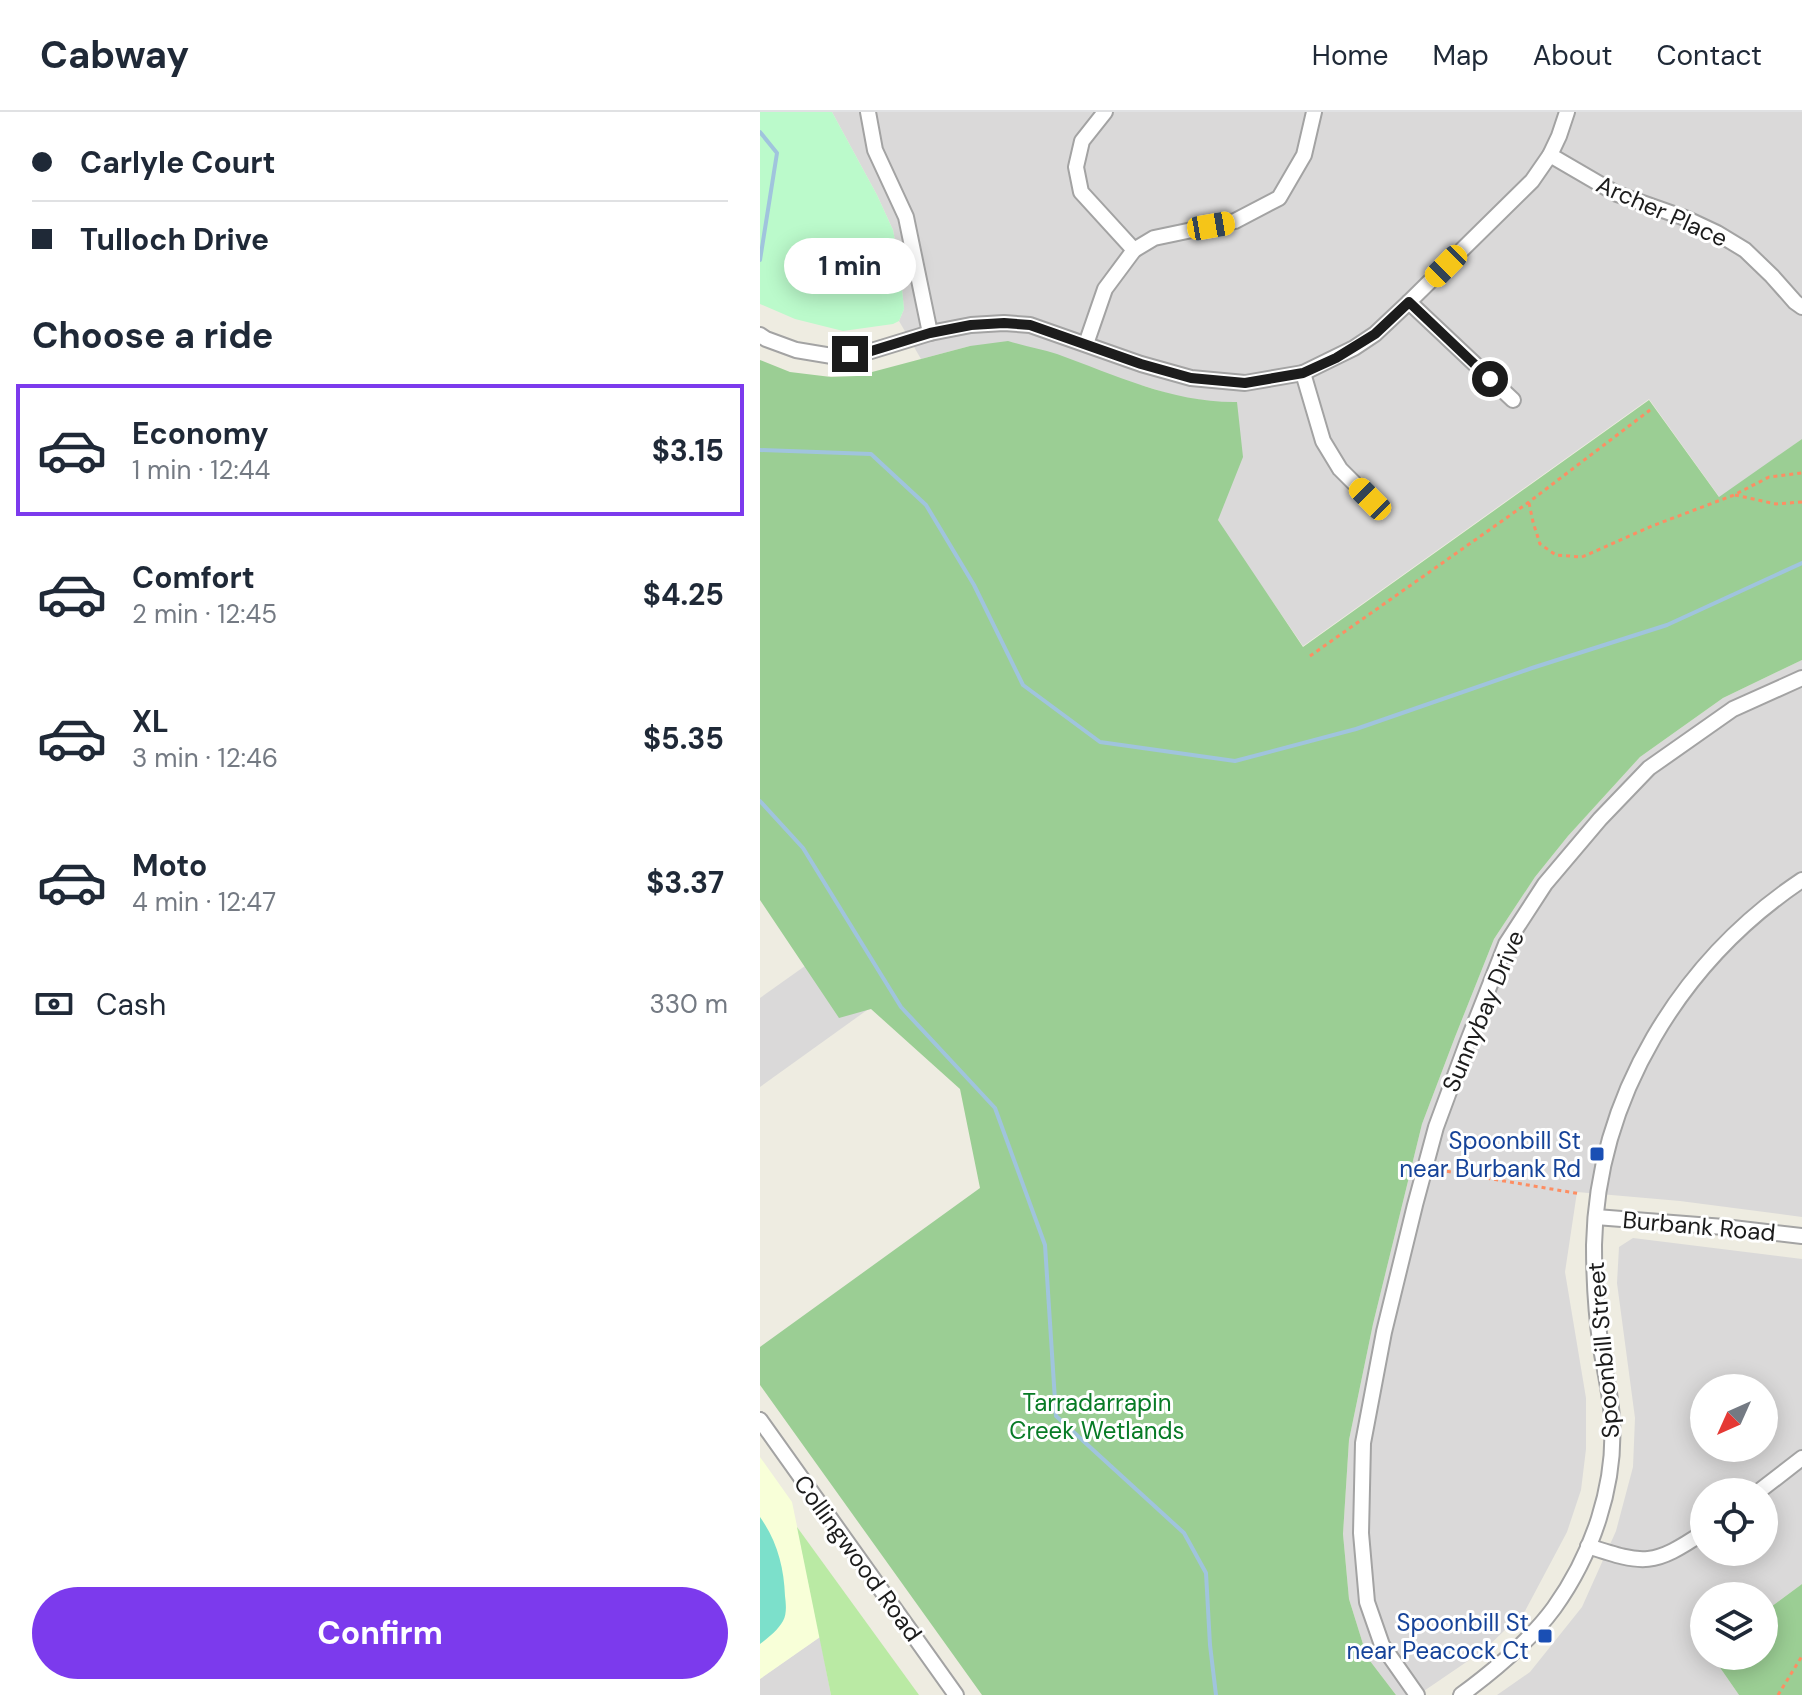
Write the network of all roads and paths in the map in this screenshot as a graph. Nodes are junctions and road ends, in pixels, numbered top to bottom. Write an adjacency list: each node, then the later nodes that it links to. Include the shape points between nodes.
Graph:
1 (868, 112): 9 (street, via 875,150 906,217)
2 (1105, 112): 6 (street, via 1082,141 1076,167 1081,192)
3 (1314, 112): 6 (street, via 1304,155 1279,198 1235,221 1154,238)
4 (1567, 112): 5 (street)
5 (1550, 155): 7 (street, via 1532,181); 8 (street, Archer Place, via 1617,194 1717,233 1745,250)
6 (1134, 250): 11 (street, via 1105,289)
7 (1409, 302): 12 (street, via 1375,334); 13 (street)
8 (1802, 307)
9 (930, 333): 10 (street, via 868,352 832,356 796,350); 11 (street, via 1004,323 1030,325)
10 (760, 335)
11 (1086, 344): 12 (street, via 1191,378 1245,383)
12 (1303, 373): 17 (street, via 1323,441 1340,469)
13 (1513, 400)
14 (1650, 410): 18 (path)
15 (1802, 473): 16 (path, via 1769,477)
16 (1734, 495): 18 (path, via 1582,557 1556,555 1540,544); 19 (path, via 1776,504)
17 (1370, 499)
18 (1529, 502): 20 (path)
19 (1802, 502)
20 (1310, 656)
21 (1802, 678): 23 (street, Sunnybay Drive, via 1733,709 1649,768 1545,884 1506,944)
22 (1802, 880): 25 (street, Spoonbill Street, via 1712,956 1653,1037 1613,1134)
23 (1425, 1167): 24 (path); 34 (street, Sunnybay Drive, via 1363,1443 1361,1518 1367,1602 1382,1645)
24 (1581, 1194)
25 (1596, 1217): 26 (street, Burbank Road); 31 (street, Spoonbill Street, via 1597,1316 1613,1442)
26 (1802, 1236)
27 (760, 1420): 33 (street, Collingwood Road)
28 (1802, 1458): 29 (street)
29 (1776, 1478)
30 (1690, 1541): 31 (street, via 1648,1561)
31 (1588, 1546): 35 (street, Spoonbill Street, via 1543,1621)
32 (1802, 1656): 36 (path)
33 (956, 1695)
34 (1417, 1695)
35 (1461, 1695)
36 (1778, 1695)

